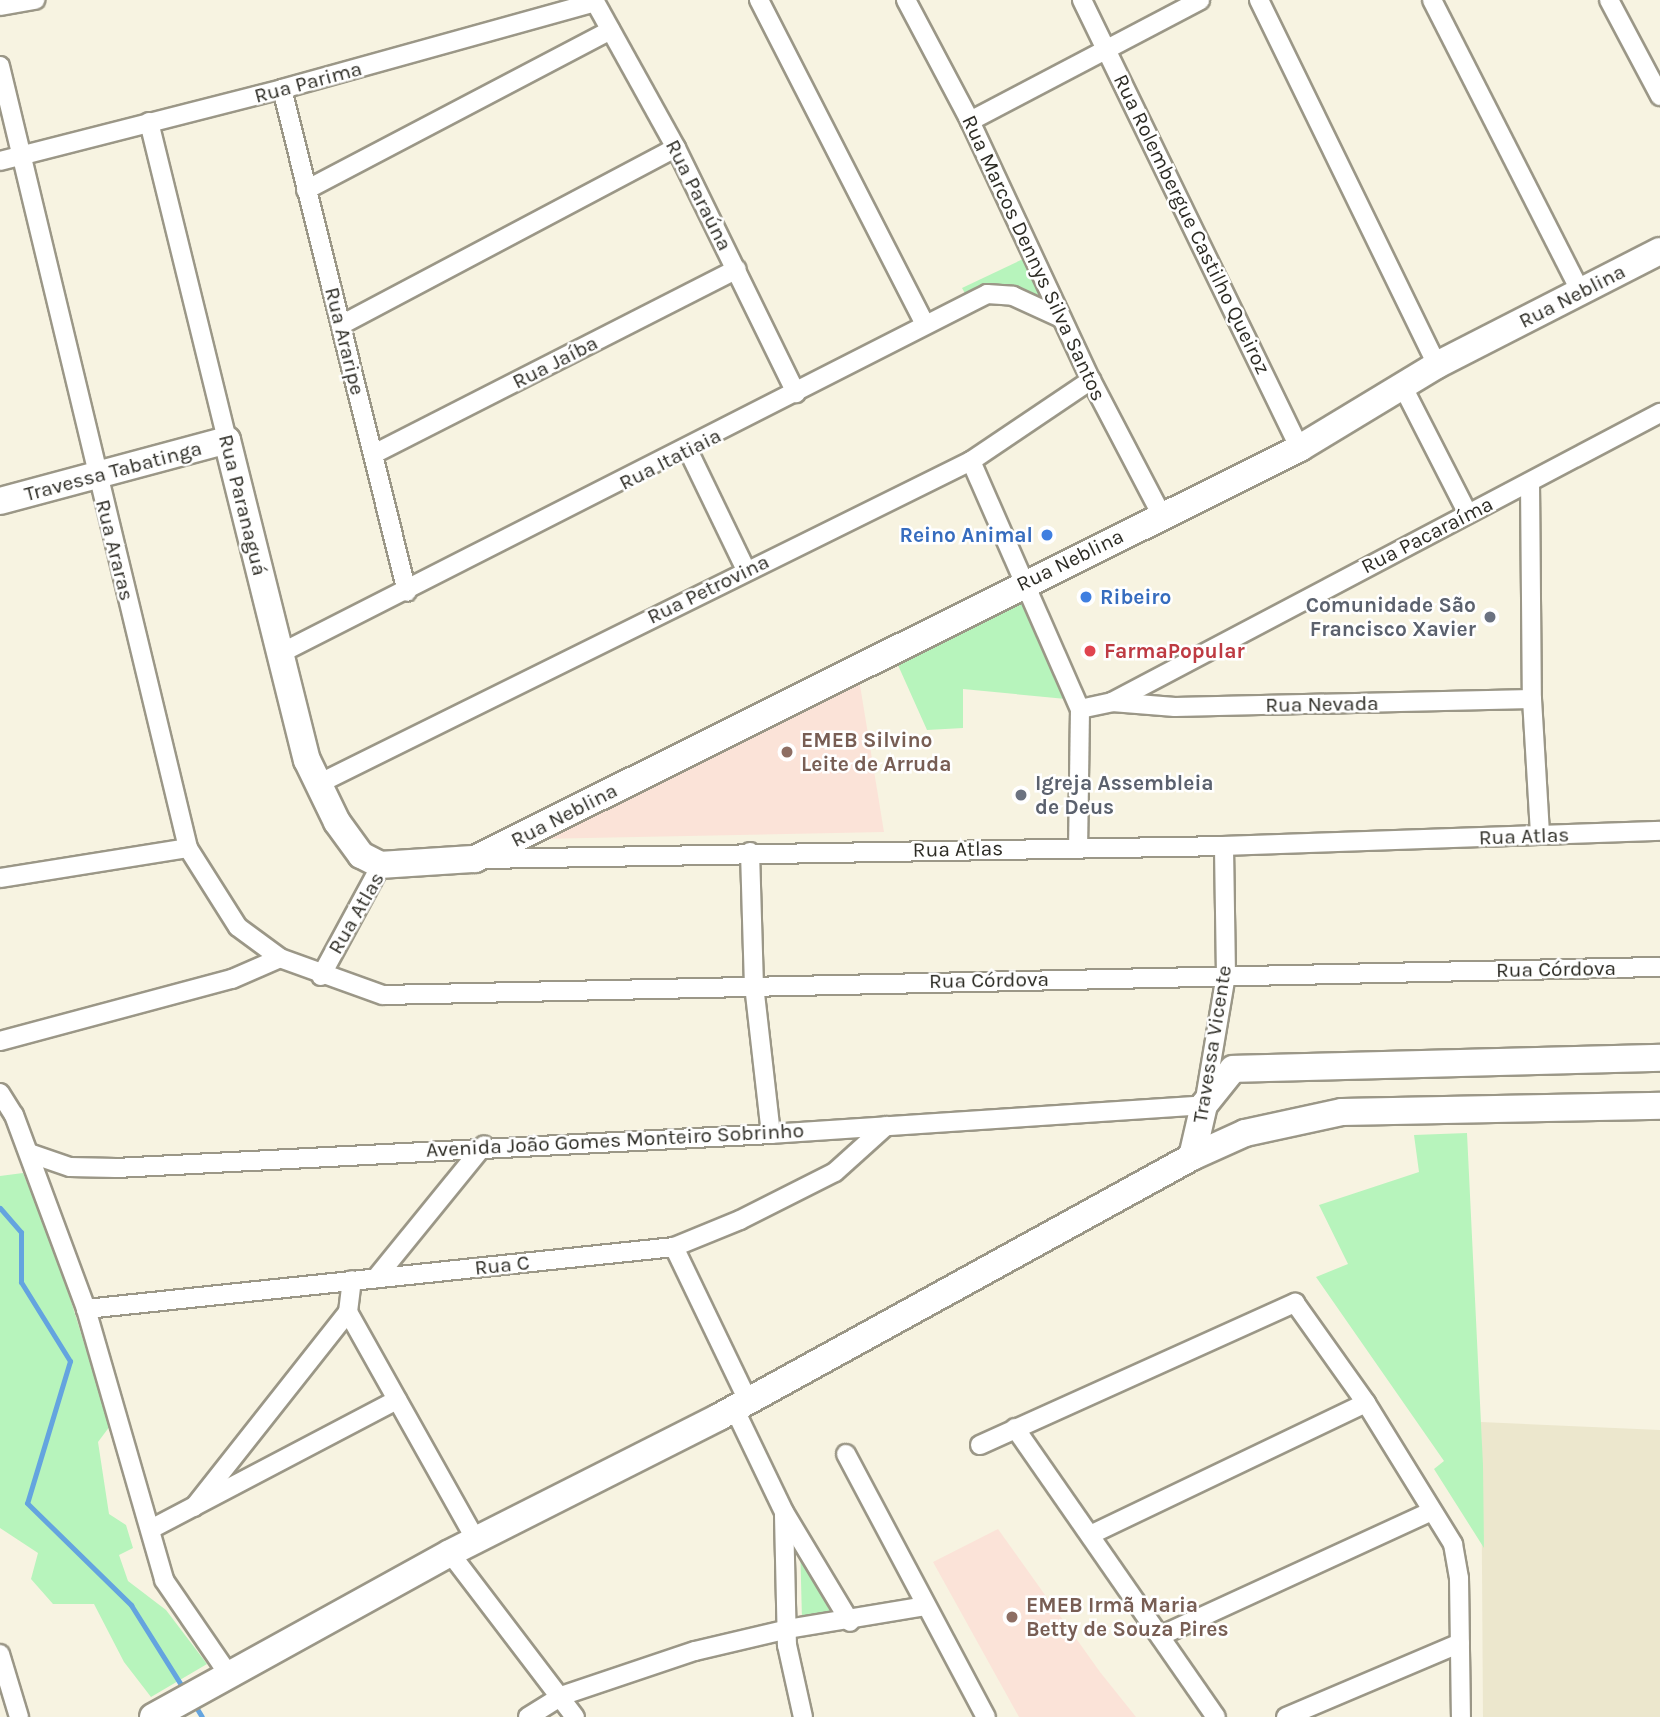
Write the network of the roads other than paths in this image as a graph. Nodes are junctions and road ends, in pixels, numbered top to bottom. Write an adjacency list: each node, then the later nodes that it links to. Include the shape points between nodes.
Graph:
1 (35, 0): 10 (street)
2 (759, 0): 26 (street)
3 (906, 0): 16 (street, Rua Marcos Dennys Silva Santos)
4 (1082, 0): 12 (street, Rua Rolembergue Castilho Queiroz)
5 (1200, 0): 12 (street)
6 (1259, 0): 28 (street)
7 (1432, 0): 24 (street)
8 (1609, 0): 15 (street)
9 (594, 1): 11 (street, Rua Paraúna); 14 (street, Rua Parima)
10 (0, 6)
11 (611, 30): 18 (street, Rua Paraúna); 21 (street)
12 (1107, 50): 16 (street); 34 (street, Rua Rolembergue Castilho Queiroz)
13 (0, 66): 19 (street, Rua Araras)
14 (282, 89): 17 (street, Rua Parima); 21 (street, Rua Araripe)
15 (1660, 96)
16 (970, 121): 25 (street, Rua Marcos Dennys Silva Santos)
17 (149, 122): 19 (street, Rua Parima); 33 (street, Rua Paranaguá)
18 (676, 148): 23 (street, Rua Paraúna); 27 (street)
19 (20, 157): 20 (street, Rua Parima); 38 (street, Rua Araras)
20 (0, 161)
21 (306, 190): 27 (street, Rua Araripe)
22 (1660, 251): 24 (main road, Rua Neblina)
23 (737, 269): 31 (street, Rua Paraúna); 36 (street, Rua Jaíba)
24 (1581, 292): 28 (main road, Rua Neblina)
25 (1061, 318): 26 (street, Rua Itatiaia, via 998,293); 29 (street, Rua Marcos Dennys Silva Santos)
26 (924, 323): 31 (street, Rua Itatiaia)
27 (341, 325): 36 (street, Rua Araripe)
28 (1437, 365): 30 (main road, Rua Neblina)
29 (1091, 380): 37 (street, Rua Petrovina); 42 (street, Rua Marcos Dennys Silva Santos)
30 (1403, 387): 34 (main road, Rua Neblina); 41 (street)
31 (796, 393): 35 (street, Rua Itatiaia)
32 (1660, 413): 39 (street, Rua Pacaraíma)
33 (227, 440): 38 (main road, Travessa Tabatinga); 46 (main road, Rua Paranaguá)
34 (1300, 448): 42 (main road, Rua Neblina)
35 (688, 450): 43 (street); 45 (street, Rua Itatiaia)
36 (374, 454): 45 (street, Rua Araripe)
37 (971, 461): 43 (street, Rua Petrovina); 44 (street)
38 (97, 474): 40 (main road, Travessa Tabatinga); 55 (street, Rua Araras)
39 (1530, 483): 41 (street, Rua Pacaraíma); 47 (street)
40 (0, 501)
41 (1466, 512): 48 (street, Rua Pacaraíma)
42 (1162, 516): 44 (main road, Rua Neblina)
43 (746, 570): 50 (street, Rua Petrovina)
44 (1026, 581): 49 (street); 57 (main road, Rua Neblina)
45 (407, 592): 46 (street, Rua Itatiaia)
46 (279, 654): 50 (main road, Rua Paranaguá)
47 (1532, 699): 48 (street, Rua Nevada, via 1175,706); 52 (street)
48 (1112, 702): 49 (street, Rua Pacaraíma)
49 (1080, 709): 54 (street)
50 (316, 785): 58 (main road, Rua Paranaguá, via 361,855)
51 (1660, 831): 52 (street, Rua Atlas)
52 (1540, 835): 53 (street, Rua Atlas)
53 (1224, 846): 54 (street, Rua Atlas); 62 (street, Travessa Vicente)
54 (1078, 847): 56 (street, Rua Atlas)
55 (188, 848): 59 (street); 60 (street, Rua Araras, via 238,926)
56 (750, 852): 57 (street, Rua Atlas); 64 (street)
57 (475, 859): 58 (main road, Rua Atlas)
58 (381, 865): 63 (street, Rua Atlas)
59 (0, 878)
60 (280, 958): 63 (street, Rua Araras); 65 (street, via 232,979)
61 (1660, 967): 62 (street, Rua Córdova)
62 (1226, 975): 64 (street, Rua Córdova); 68 (street, Travessa Vicente)
63 (321, 976): 64 (street, Rua Córdova, via 383,995)
64 (754, 985): 72 (street)
65 (0, 1041)
66 (1660, 1058): 68 (main road, via 1233,1069)
67 (0, 1093): 74 (street)
68 (1204, 1105): 70 (street, Avenida João Gomes Monteiro Sobrinho); 71 (main road, via 1219,1123); 75 (main road, Travessa Vicente)
69 (1660, 1106): 71 (main road, via 1342,1112)
70 (886, 1126): 72 (street, Avenida João Gomes Monteiro Sobrinho); 76 (street, Rua C, via 835,1172)
71 (1245, 1133): 75 (main road)
72 (771, 1134): 73 (street, Avenida João Gomes Monteiro Sobrinho)
73 (484, 1145): 74 (street, Avenida João Gomes Monteiro Sobrinho, via 116,1168 70,1167); 77 (street)
74 (29, 1153): 79 (street)
75 (1192, 1157): 83 (main road)
76 (674, 1247): 77 (street, Rua C); 83 (street)
77 (376, 1278): 78 (street, Rua C)
78 (352, 1280): 79 (street, Rua C); 80 (street)
79 (86, 1309): 90 (street)
80 (348, 1312): 81 (street); 87 (street)
81 (397, 1400): 87 (street); 92 (street)
82 (1366, 1403): 84 (street, via 1294,1303); 88 (street); 91 (street)
83 (741, 1405): 89 (street); 92 (main road)
84 (1015, 1429): 85 (street); 91 (street)
85 (980, 1445)
86 (846, 1454): 94 (street)
87 (194, 1507): 90 (street)
88 (1432, 1511): 97 (street); 98 (street, via 1458,1556)
89 (784, 1512): 95 (street); 96 (street)
90 (151, 1529): 100 (street, via 164,1580)
91 (1090, 1535): 97 (street)
92 (476, 1540): 93 (main road)
93 (450, 1553): 100 (main road); 101 (street)
94 (925, 1606): 95 (street); 103 (street)
95 (850, 1622): 96 (street)
96 (788, 1629): 101 (street, via 695,1651); 107 (street, via 793,1685)
97 (1160, 1636): 108 (street)
98 (1460, 1643): 109 (street); 110 (street)
99 (0, 1654): 104 (street)
100 (220, 1681): 102 (main road)
101 (561, 1696): 105 (street); 106 (street)
102 (164, 1711)
103 (982, 1716)
104 (19, 1717)
105 (528, 1717)
106 (575, 1717)
107 (803, 1717)
108 (1216, 1717)
109 (1286, 1717)
110 (1461, 1717)

